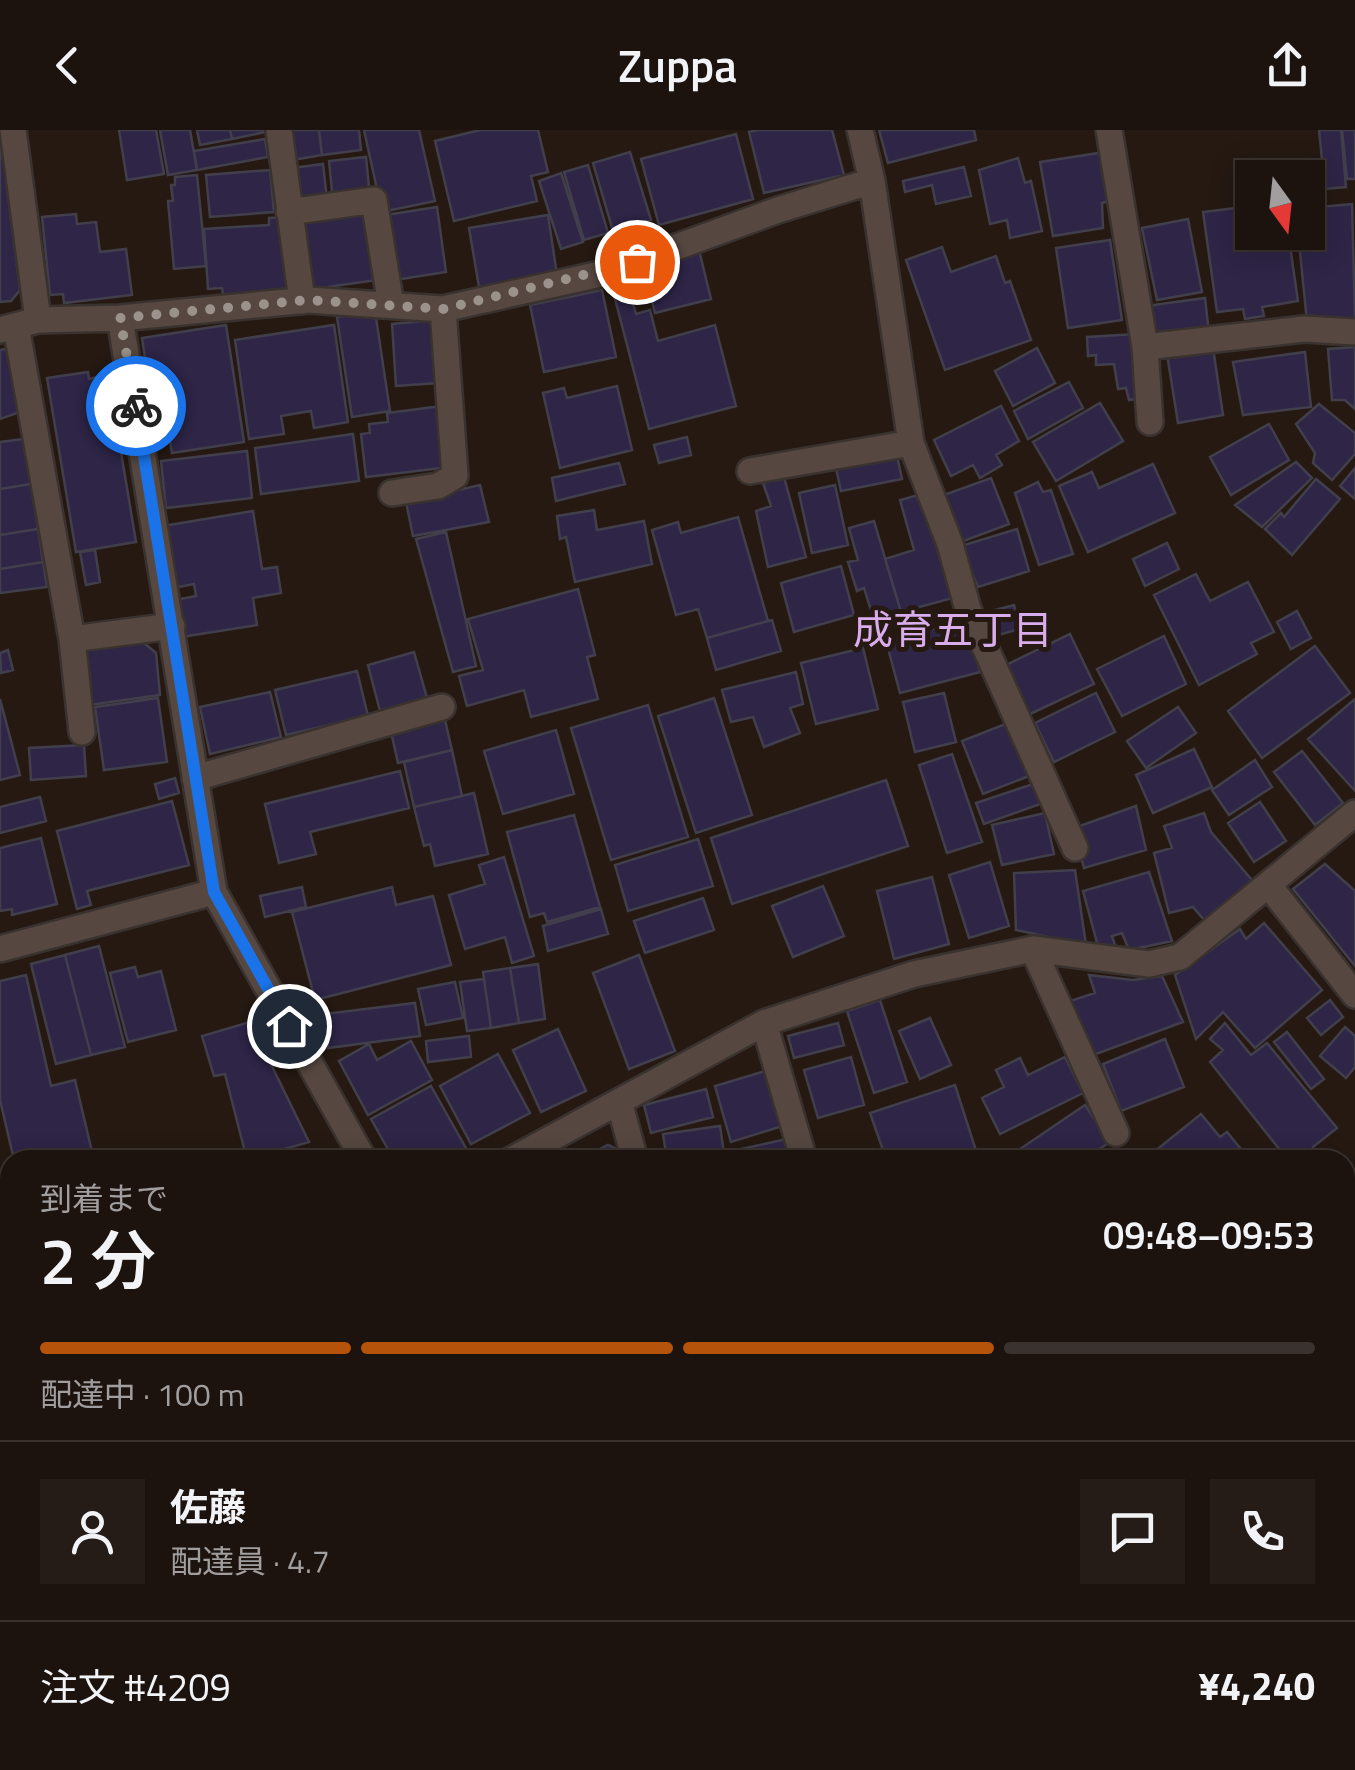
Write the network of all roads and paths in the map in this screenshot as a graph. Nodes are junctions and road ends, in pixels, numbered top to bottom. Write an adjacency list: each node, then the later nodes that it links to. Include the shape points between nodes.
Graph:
1 (13, 130): 11 (street)
2 (279, 130): 6 (street)
3 (860, 130): 5 (street)
4 (1109, 130): 13 (street)
5 (872, 182): 9 (street, via 605,273); 15 (street)
6 (290, 212): 7 (street); 8 (street, via 374,200)
7 (302, 301): 8 (street); 10 (street)
8 (391, 305): 9 (street)
9 (443, 309): 17 (street, via 456,476 438,486)
10 (120, 318): 11 (street); 18 (street)
11 (18, 326): 19 (street)
12 (1355, 332): 13 (street, via 1304,328)
13 (1145, 346): 14 (street)
14 (1150, 422)
15 (910, 443): 16 (street); 24 (street, via 968,609)
16 (750, 471)
17 (392, 492)
18 (172, 626): 19 (street); 22 (street)
19 (72, 639): 21 (street)
20 (442, 706): 22 (street)
21 (82, 732)
22 (195, 778): 26 (street)
23 (1355, 813): 25 (street)
24 (1075, 848)
25 (1270, 887): 28 (street, via 1180,957 1149,964); 29 (street)
26 (214, 892): 27 (street); 33 (street)
27 (0, 949)
28 (1033, 949): 30 (street, via 914,974); 32 (street)
29 (1355, 995)
30 (764, 1023): 31 (street); 36 (street)
31 (620, 1105): 34 (street); 35 (street)
32 (1116, 1133)
33 (358, 1150)
34 (530, 1150)
35 (632, 1150)
36 (801, 1150)

